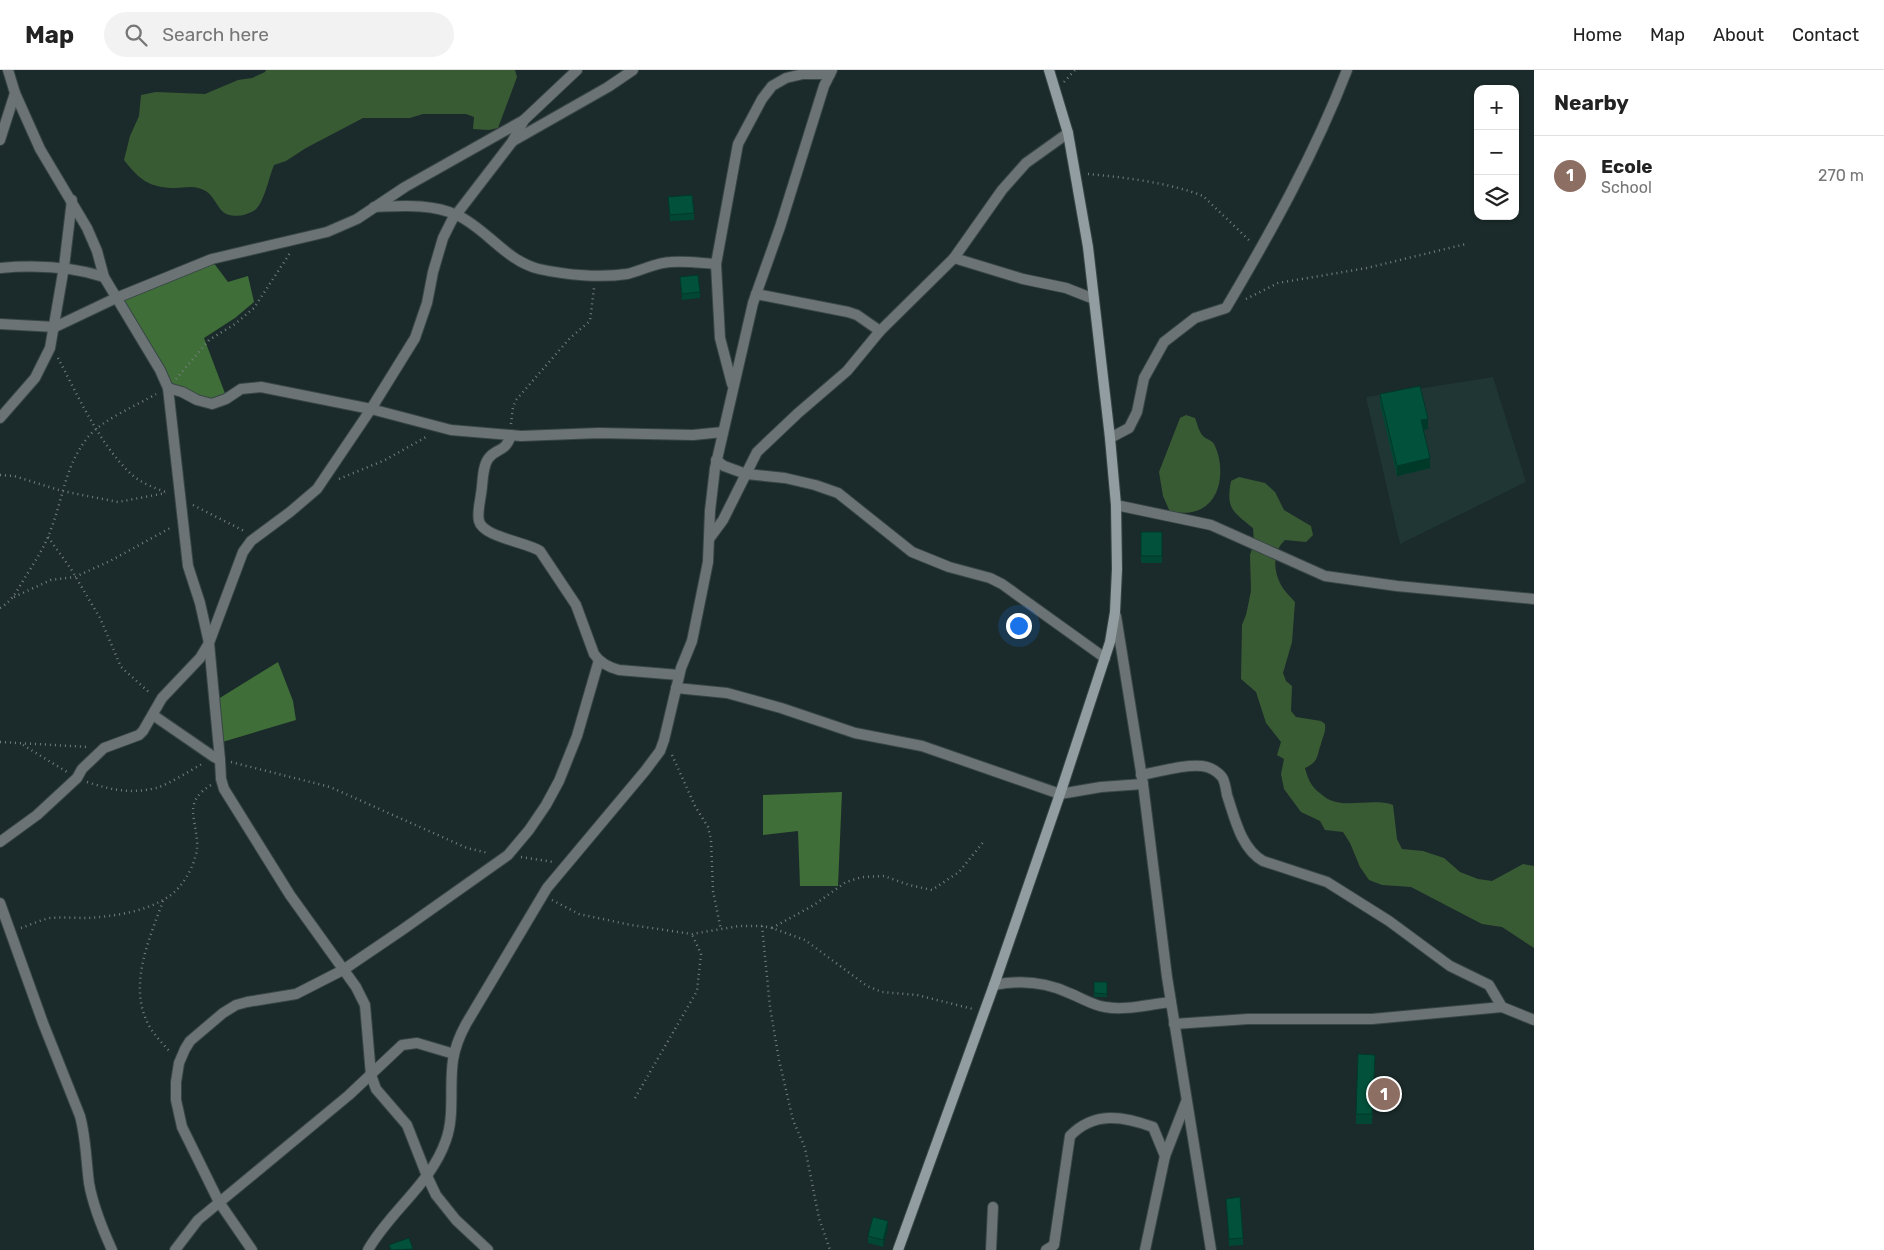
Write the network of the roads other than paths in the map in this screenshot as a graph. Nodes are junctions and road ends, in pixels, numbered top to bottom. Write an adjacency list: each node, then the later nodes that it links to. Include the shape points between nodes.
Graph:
1 (8, 70): 7 (street)
2 (577, 70): 8 (street)
3 (633, 70): 11 (street, via 608,88)
4 (1049, 70): 9 (street)
5 (1347, 70): 32 (street, via 1324,124 1226,308 1195,318 1164,342 1144,378 1137,412 1129,428)
6 (831, 72): 16 (street, via 786,78 772,86 762,99 738,144); 20 (street)
7 (14, 93): 10 (street); 12 (street, via 40,149)
8 (524, 120): 11 (street); 13 (street)
9 (1068, 133): 15 (street, via 1015,174); 22 (street)
10 (0, 140)
11 (512, 142): 14 (street)
12 (72, 200): 17 (street); 19 (street, via 97,252)
13 (374, 207): 14 (street, via 411,205); 21 (street, via 357,219 327,232 212,259)
14 (456, 214): 16 (street, via 525,265 540,269 594,276 626,274 669,262); 28 (street, via 442,238 427,303 414,338)
15 (954, 258): 22 (street, via 1066,288); 25 (street)
16 (716, 264): 27 (street, via 720,338)
17 (64, 267): 18 (street); 19 (street); 24 (street)
18 (0, 268)
19 (104, 277): 21 (street)
20 (756, 294): 25 (street, via 848,312); 27 (street)
21 (116, 298): 24 (street); 26 (street)
22 (1094, 299): 32 (street)
23 (0, 324): 24 (street)
24 (55, 327): 29 (street, via 50,348 34,378)
25 (880, 331): 34 (street, via 848,371 757,452)
26 (168, 388): 28 (street, via 212,404 241,388 261,387); 39 (street, via 188,566)
27 (732, 388): 30 (street)
28 (371, 409): 31 (street, via 451,430); 39 (street, via 317,489 251,541 243,552)
29 (0, 418)
30 (723, 432): 31 (street, via 693,435); 33 (street)
31 (511, 435): 41 (street, via 507,445 492,455 484,469 479,522 489,533 531,545 544,555 576,604)
32 (1110, 438): 35 (street)
33 (716, 460): 34 (street); 36 (street)
34 (746, 474): 36 (street); 40 (street, via 785,478 838,493 912,552 1002,584)
35 (1116, 504): 37 (street, via 1211,526 1325,576); 38 (street)
36 (709, 540): 42 (street, via 704,587 692,641)
37 (1534, 599)
38 (1115, 612): 40 (street); 46 (street)
39 (209, 643): 44 (street, via 200,658 159,702); 45 (street)
40 (1105, 658): 47 (street)
41 (599, 660): 42 (street, via 619,670); 52 (street, via 559,781 538,818 508,855)
42 (679, 675): 43 (street)
43 (676, 688): 47 (street, via 727,693 855,733 922,746); 58 (street, via 660,751 547,888 466,1024)
44 (153, 715): 45 (street); 48 (street, via 139,735 104,748 37,815)
45 (217, 758): 52 (street, via 224,789)
46 (1142, 779): 47 (street); 54 (street); 55 (street, via 1187,767 1213,769 1223,778 1241,834 1254,856 1327,882 1389,921 1450,966 1489,985)
47 (1060, 794): 53 (street)
48 (0, 842)
49 (0, 903): 51 (street)
50 (0, 926): 51 (street)
51 (11, 931): 65 (street, via 80,1116 92,1195)
52 (343, 970): 59 (street, via 364,1005); 63 (street, via 296,994 247,1002 223,1013 190,1041 179,1063 176,1100 182,1127)
53 (994, 985): 54 (street, via 1012,981 1044,985 1092,1004 1115,1009); 70 (street)
54 (1171, 1002): 57 (street)
55 (1502, 1008): 56 (street); 57 (street, via 1372,1018 1248,1019)
56 (1534, 1020)
57 (1174, 1024): 60 (street)
58 (454, 1054): 59 (street, via 417,1043 402,1045); 62 (street, via 447,1139)
59 (371, 1075): 62 (street, via 380,1094 406,1125); 63 (street)
60 (1186, 1100): 61 (street); 74 (street)
61 (1164, 1156): 72 (street, via 1153,1128 1129,1119 1102,1118 1079,1126 1070,1136 1054,1245); 73 (street)
62 (427, 1176): 68 (street); 69 (street, via 436,1195 456,1220)
63 (219, 1202): 66 (street, via 198,1220); 67 (street)
64 (993, 1207): 71 (street)
65 (112, 1250)
66 (175, 1250)
67 (252, 1250)
68 (368, 1250)
69 (488, 1250)
70 (898, 1250)
71 (990, 1250)
72 (1046, 1250)
73 (1145, 1250)
74 (1211, 1250)

